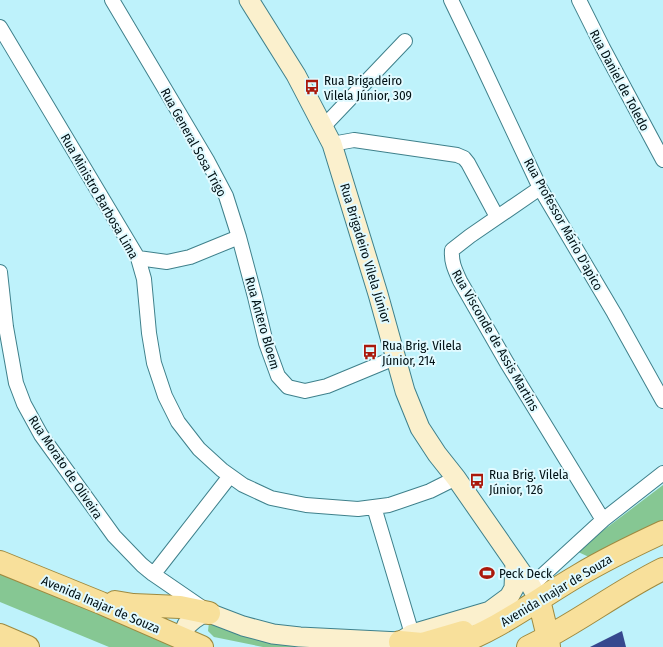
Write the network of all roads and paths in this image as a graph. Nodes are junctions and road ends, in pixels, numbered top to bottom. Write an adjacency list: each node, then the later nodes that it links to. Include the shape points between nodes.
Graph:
1 (112, 0): 12 (street, Rua General Sosa Trigo, via 207,160 226,196)
2 (248, 0): 7 (street, Rua Brigadeiro Vilela Júnior, via 296,75)
3 (451, 0): 10 (street, Rua Professor Mário D'apico)
4 (579, 0): 9 (street, Rua Daniel de Toledo)
5 (0, 27): 13 (street, Rua Ministro Barbosa Lima)
6 (404, 41): 7 (street)
7 (324, 126): 8 (street, Rua Brigadeiro Vilela Júnior)
8 (332, 144): 11 (street, via 354,140 464,158); 15 (street, Rua Brigadeiro Vilela Júnior)
9 (663, 160)
10 (540, 188): 11 (street, Rua Visconde de Assis Martins); 16 (street, Rua Professor Mário D'apico)
11 (497, 217): 21 (street, Rua Visconde de Assis Martins, via 452,250 454,268 507,363)
12 (239, 237): 13 (street, via 167,262); 15 (street, Rua Antero Bloem, via 266,343 278,376 288,386 305,391 327,386)
13 (138, 258): 18 (street, Rua Ministro Barbosa Lima, via 144,279 154,363 165,396 178,422 199,449)
14 (0, 272): 26 (street, Rua Morato de Oliveira, via 12,367 24,404 41,435 114,536 142,565)
15 (397, 357): 19 (street, Rua Brigadeiro Vilela Júnior, via 405,391 420,428)
16 (663, 401)
17 (663, 473): 21 (street)
18 (230, 476): 20 (street, Rua Ministro Barbosa Lima, via 271,498 321,506 358,509); 26 (street)
19 (456, 478): 20 (street, Rua Ministro Barbosa Lima, via 389,505); 24 (street, Rua Brigadeiro Vilela Júnior)
20 (374, 507): 33 (street)
21 (603, 520): 27 (street)
22 (663, 532): 27 (main road, Avenida Inajar de Souza, via 579,575)
23 (0, 562): 28 (main road, Avenida Inajar de Souza)
24 (515, 563): 27 (street, Rua Brigadeiro Vilela Júnior); 33 (street, Rua Morato de Oliveira, via 514,588 509,597 490,611)
25 (663, 569): 34 (main road, via 618,594)
26 (155, 572): 29 (street, Rua Morato de Oliveira, via 163,595); 30 (street, Rua Morato de Oliveira)
27 (535, 593): 31 (main road, Avenida Inajar de Souza); 34 (main road)
28 (101, 603): 29 (main road, via 114,601); 35 (main road, Avenida Inajar de Souza)
29 (155, 606): 30 (main road, via 180,607)
30 (209, 613): 33 (street, Rua Morato de Oliveira, via 273,634 314,638); 35 (street, via 200,615 187,625)
31 (514, 616): 33 (main road, via 422,644); 38 (main road, Avenida Inajar de Souza, via 492,629)
32 (0, 635): 36 (main road)
33 (406, 638)
34 (548, 642): 39 (main road)
35 (183, 643): 37 (main road, Avenida Inajar de Souza)
36 (24, 646)
37 (202, 647)
38 (449, 647)
39 (528, 647)

